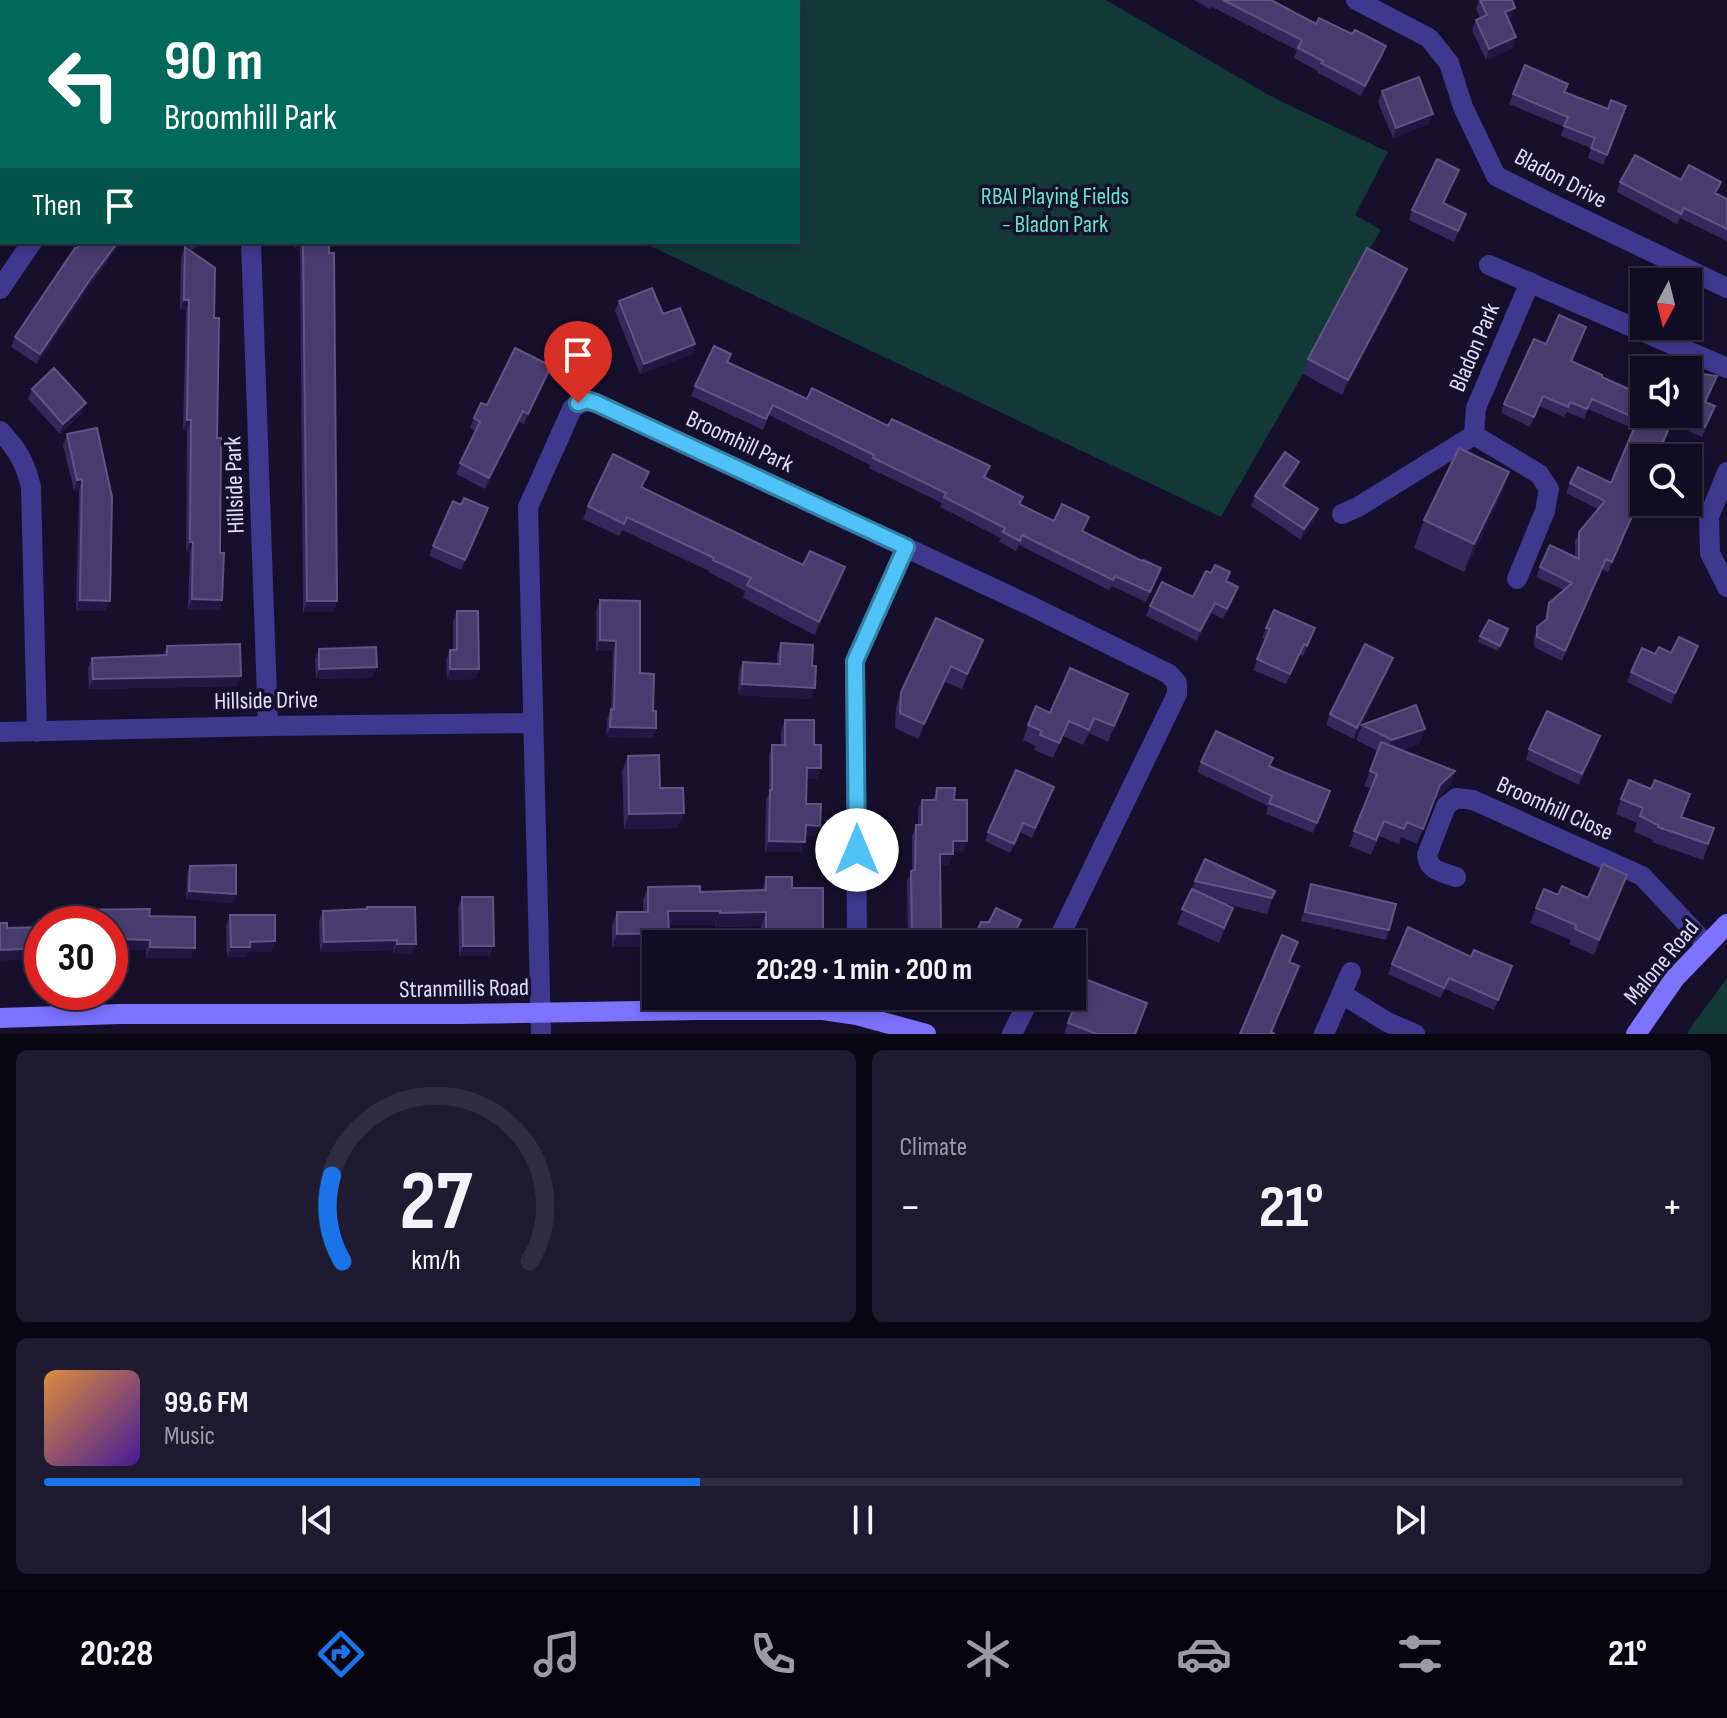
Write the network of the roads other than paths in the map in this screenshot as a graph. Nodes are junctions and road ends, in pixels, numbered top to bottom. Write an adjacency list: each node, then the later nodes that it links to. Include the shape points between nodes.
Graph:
1 (1356, 0): 6 (street, Bladon Drive, via 1429,38 1449,63 1496,176)
2 (31, 244): 7 (street)
3 (251, 244): 17 (street, Hillside Park)
4 (1489, 265): 5 (street, Bladon Park)
5 (1530, 282): 8 (street, Bladon Park); 10 (street, Bladon Park, via 1476,408)
6 (1727, 288)
7 (0, 289)
8 (1727, 368)
9 (0, 431): 19 (street, via 26,465 31,487)
10 (1474, 435): 12 (street); 14 (street, via 1539,474 1549,489)
11 (1727, 472): 15 (street, via 1709,517 1710,553)
12 (1342, 514)
13 (906, 547): 16 (street, Broomhill Park, via 596,403 578,403 528,507); 22 (street, via 855,661); 23 (street, Broomhill Park, via 1169,674 1177,683 1177,694)
14 (1517, 579)
15 (1727, 587)
16 (533, 723): 17 (street, Hillside Drive); 30 (street, Broomhill Park)
17 (268, 726): 19 (street, Hillside Drive)
18 (0, 732): 19 (street, Hillside Drive)
19 (37, 732)
20 (1456, 877): 24 (street, Broomhill Close, via 1432,869 1427,855 1446,806 1456,798 1473,800 1642,876)
21 (1727, 924): 24 (street, Malone Road)
22 (857, 930)
23 (1063, 930)
24 (1706, 944): 37 (street, Malone Road)
25 (1351, 972): 26 (street)
26 (1342, 994): 35 (street); 36 (street)
27 (823, 1010): 30 (street, Stranmillis Road)
28 (870, 1010): 33 (street, Stranmillis Road)
29 (1024, 1010): 34 (street)
30 (541, 1013): 31 (street, Stranmillis Road); 32 (street, Broomhill Park)
31 (0, 1018)
32 (541, 1034)
33 (926, 1034)
34 (1012, 1034)
35 (1324, 1034)
36 (1415, 1034)
37 (1636, 1034)

